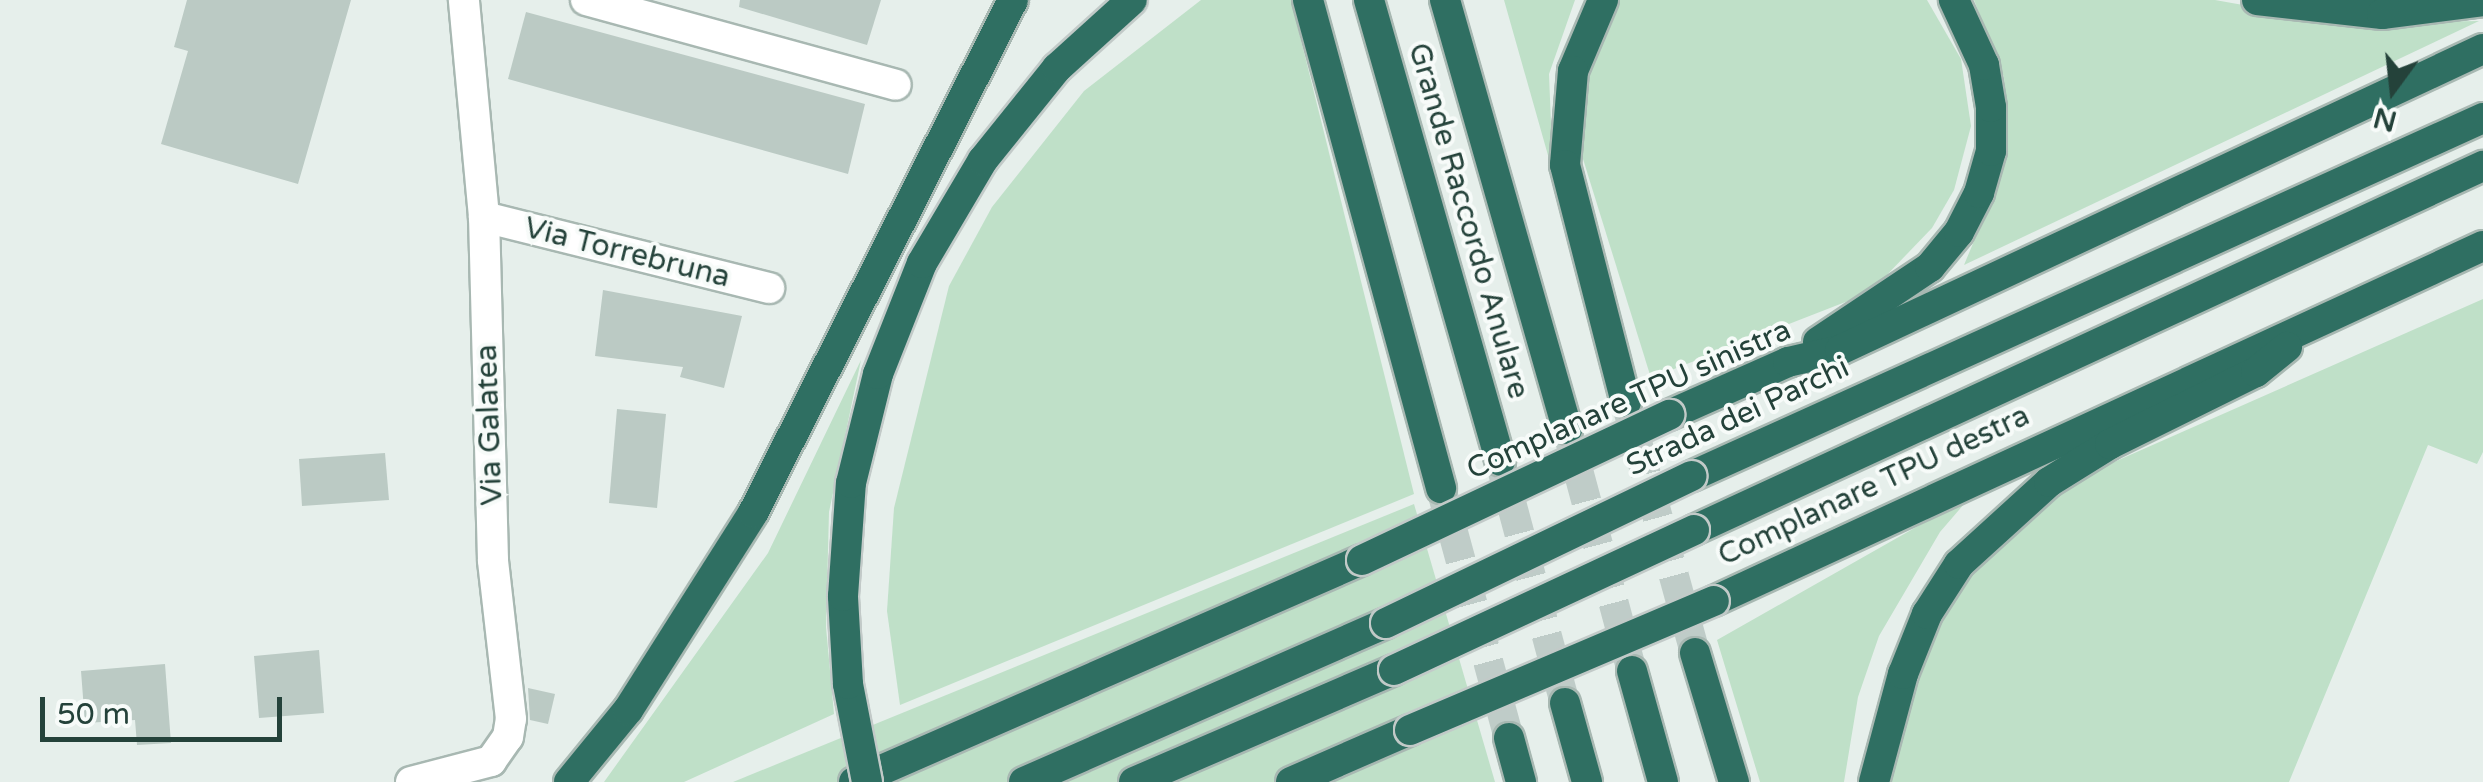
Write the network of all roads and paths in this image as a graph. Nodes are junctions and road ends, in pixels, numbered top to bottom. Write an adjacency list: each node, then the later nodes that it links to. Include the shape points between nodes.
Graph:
1 (464, 0): 16 (street, Via Galatea)
2 (586, 0): 13 (street)
3 (1012, 0): 31 (highway, via 753,513 628,710)
4 (1132, 0): 33 (highway, bridge, via 1057,68 983,160 922,263 878,374 851,482 843,585 848,684)
5 (1308, 0): 24 (highway)
6 (1369, 0): 23 (highway, Grande Raccordo Anulare)
7 (1445, 0): 22 (highway, Grande Raccordo Anulare)
8 (1603, 0): 21 (highway, via 1573,70 1565,165)
9 (1954, 0): 20 (highway, via 1984,65 1991,107 1991,151 1979,193 1960,232 1930,267)
10 (2257, 0): 11 (highway, via 2382,14)
11 (2483, 1)
12 (2483, 48): 20 (highway, Complanare TPU sinistra, via 1840,350)
13 (896, 86)
14 (2483, 118): 34 (highway, Strada dei Parchi, bridge, via 1692,476 1386,623)
15 (2483, 166): 35 (highway, bridge, via 1394,670)
16 (484, 217): 18 (street, Via Torrebruna); 30 (street, Via Galatea, via 493,560 510,729 497,756 484,765)
17 (2483, 246): 19 (highway, Complanare TPU destra)
18 (769, 288)
19 (2321, 320): 29 (highway, Complanare TPU destra, bridge, via 1714,602); 42 (highway, via 2256,372 2049,482 1990,532 1928,614 1889,717)
20 (1788, 362): 32 (highway, Complanare TPU sinistra, bridge, via 1362,560)
21 (1626, 402)
22 (1567, 429)
23 (1500, 461)
24 (1440, 488)
25 (1695, 653): 41 (highway)
26 (1632, 671): 40 (highway)
27 (1564, 703): 39 (highway)
28 (1509, 738): 38 (highway)
29 (1370, 748): 36 (highway, Complanare TPU destra); 37 (highway)
30 (412, 782)
31 (569, 782)
32 (854, 782)
33 (867, 782)
34 (1024, 782)
35 (1134, 782)
36 (1291, 782)
37 (1340, 782)
38 (1521, 782)
39 (1587, 782)
40 (1663, 782)
41 (1734, 782)
42 (1874, 782)

